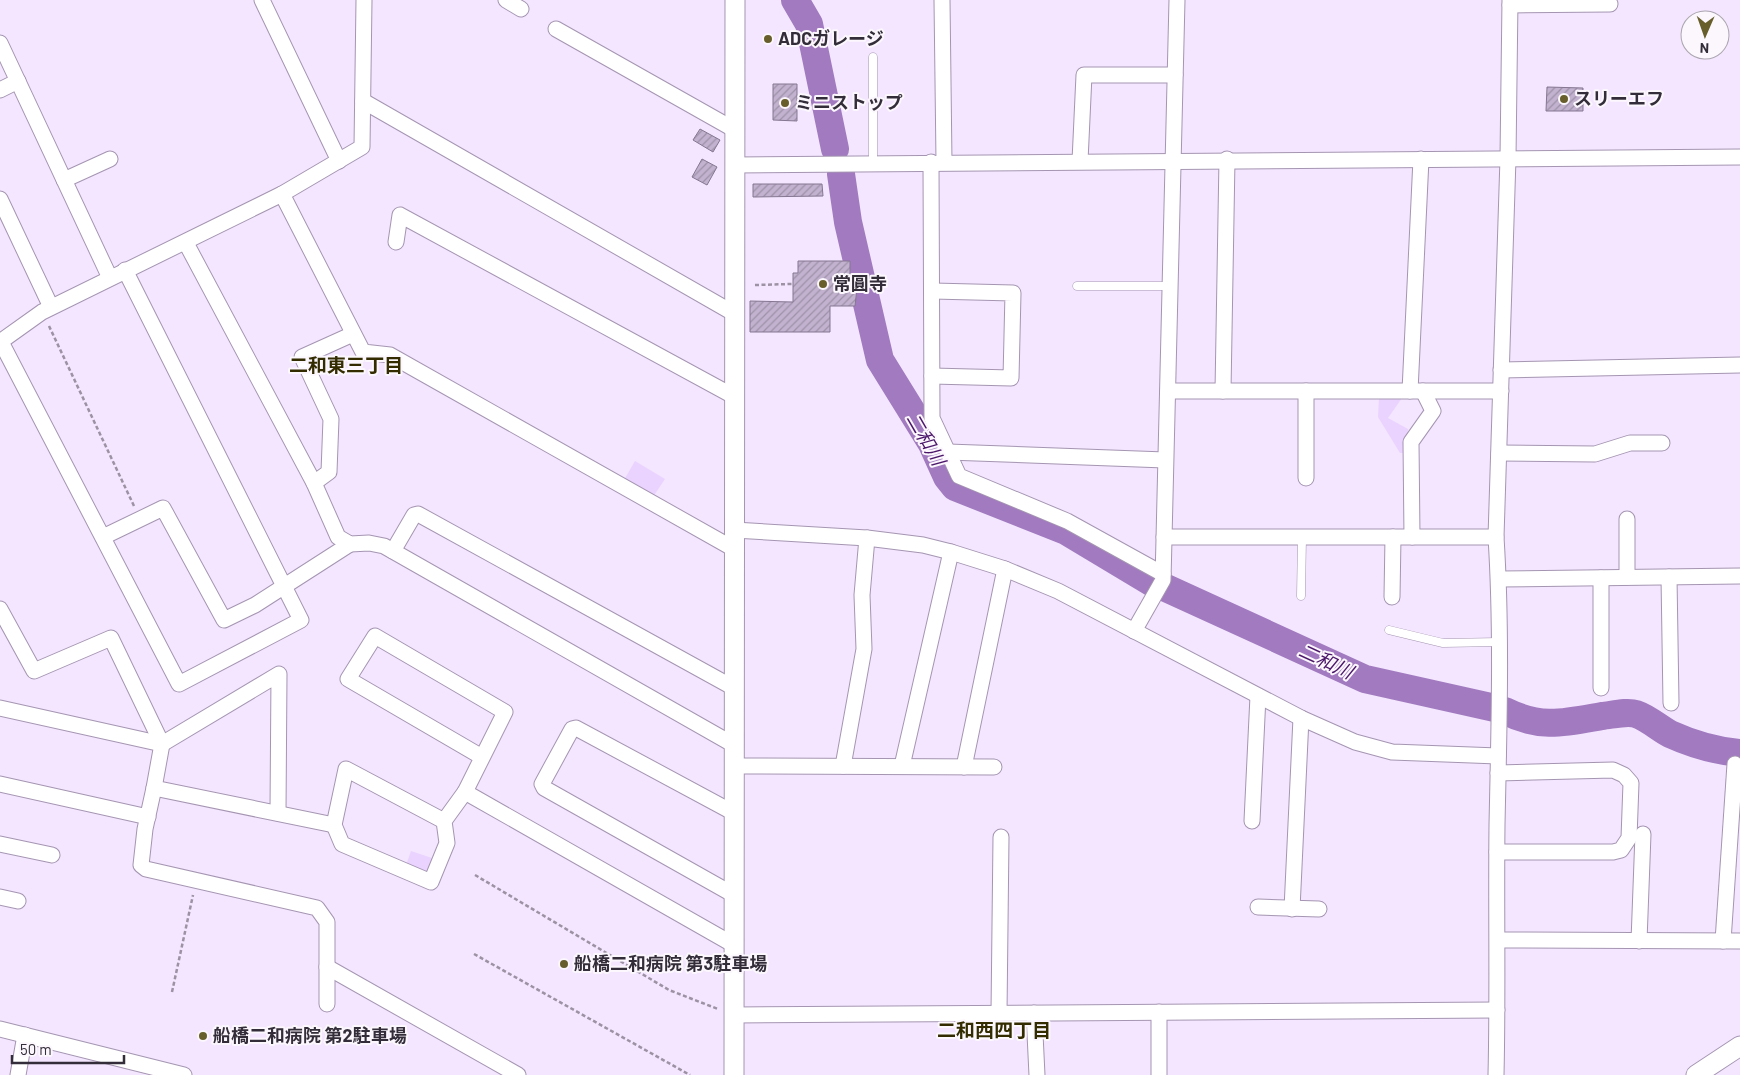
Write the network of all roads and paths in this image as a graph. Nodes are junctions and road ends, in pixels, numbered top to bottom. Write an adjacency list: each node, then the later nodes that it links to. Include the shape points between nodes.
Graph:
1 (262, 0): 24 (street)
2 (364, 0): 16 (street)
3 (506, 0): 9 (street)
4 (736, 0): 17 (street)
5 (942, 0): 26 (street)
6 (1177, 0): 13 (street)
7 (1510, 2): 8 (street); 20 (street)
8 (1610, 4)
9 (521, 9)
10 (556, 29): 17 (street)
11 (0, 43): 14 (street)
12 (873, 57): 27 (lane)
13 (1175, 75): 22 (street); 25 (street, via 1084,75)
14 (18, 82): 15 (street); 29 (street)
15 (0, 90)
16 (363, 101): 24 (street, via 362,147); 42 (street)
17 (735, 130): 28 (street)
18 (1740, 157): 20 (street)
19 (1421, 158): 20 (street); 23 (street); 51 (street)
20 (1508, 158): 46 (street)
21 (110, 159): 29 (street)
22 (1173, 160): 23 (street); 25 (street); 39 (street)
23 (1226, 160): 49 (street)
24 (339, 161): 30 (street)
25 (1080, 161): 26 (street)
26 (938, 162): 27 (street); 40 (street)
27 (873, 163): 28 (street)
28 (735, 165): 42 (street)
29 (64, 180): 35 (street)
30 (282, 194): 33 (street); 43 (street)
31 (0, 199): 41 (street)
32 (396, 242): 53 (street, via 400,215)
33 (186, 243): 34 (street); 59 (street)
34 (125, 270): 35 (street); 81 (street)
35 (110, 278): 41 (street)
36 (792, 284): 37 (path)
37 (756, 285)
38 (1077, 286): 39 (lane)
39 (1170, 286): 48 (street)
40 (933, 291): 47 (street); 47 (street, via 1013,293 1011,378)
41 (46, 309): 44 (street); 60 (path)
42 (735, 314): 53 (street)
43 (353, 334): 59 (street, via 302,357 331,419 329,472); 71 (street, via 363,352 390,355)
44 (1, 342): 68 (street)
45 (1740, 365): 46 (street)
46 (1501, 370): 52 (street)
47 (932, 376): 55 (street, via 932,418)
48 (1168, 391): 49 (street); 57 (street)
49 (1223, 391): 50 (street)
50 (1306, 391): 51 (street); 58 (street)
51 (1417, 391): 52 (street); 66 (street, via 1433,412 1411,442)
52 (1500, 391): 56 (street)
53 (735, 397): 62 (street)
54 (1662, 443): 56 (street, via 1630,443 1595,454)
55 (948, 452): 57 (street); 80 (street, via 960,476 1067,521)
56 (1499, 453): 67 (street)
57 (1165, 460): 63 (street)
58 (1306, 478)
59 (314, 483): 70 (street, via 338,537)
60 (140, 519): 68 (street); 81 (street, via 163,508 224,620)
61 (1627, 520): 78 (street)
62 (734, 530): 69 (street); 71 (street)
63 (1164, 537): 64 (street); 80 (street)
64 (1302, 537): 65 (street); 82 (lane)
65 (1392, 537): 66 (street); 83 (street)
66 (1412, 537): 67 (street)
67 (1496, 537): 79 (street)
68 (103, 538): 81 (street, via 179,684 301,620)
69 (867, 538): 73 (street); 100 (street, via 862,595 864,649)
70 (350, 544): 72 (street, via 369,543); 81 (street)
71 (734, 549): 88 (street)
72 (392, 551): 88 (street, via 414,515 418,514); 95 (street)
73 (951, 552): 74 (street); 101 (street)
74 (1004, 570): 86 (street, via 1058,591); 102 (street)
75 (1740, 576): 76 (street)
76 (1669, 577): 78 (street); 91 (street)
77 (1601, 578): 78 (street); 79 (street); 89 (street)
78 (1627, 578)
79 (1499, 579): 87 (street)
80 (1160, 582): 86 (street)
81 (284, 586)
82 (1301, 596)
83 (1392, 597)
84 (0, 609): 94 (street, via 34,671 111,638)
85 (1389, 630): 87 (lane, via 1443,642)
86 (1134, 631): 90 (street)
87 (1499, 642): 96 (street)
88 (734, 688): 95 (street)
89 (1601, 688)
90 (1258, 696): 93 (street); 112 (street)
91 (1671, 703)
92 (0, 708): 94 (street)
93 (1301, 718): 96 (street, via 1355,742 1392,752); 125 (street)
94 (162, 744): 106 (street); 109 (street, via 279,674)
95 (734, 745): 99 (street)
96 (1498, 756): 104 (street)
97 (482, 758): 97 (street, via 505,712 375,636 348,679); 107 (street)
98 (1735, 764): 129 (street)
99 (734, 766): 100 (street); 108 (street)
100 (843, 766): 101 (street)
101 (902, 766): 102 (street)
102 (964, 767): 103 (street)
103 (994, 767)
104 (1498, 773): 117 (street); 117 (street, via 1613,770 1631,783 1629,838 1621,850)
105 (0, 784): 110 (street)
106 (154, 788): 109 (street); 110 (street)
107 (465, 792): 111 (street); 131 (street)
108 (734, 812): 121 (street); 121 (street, via 576,728 572,729 542,784)
109 (278, 813): 113 (street)
110 (148, 817): 120 (street, via 141,865 146,869)
111 (444, 821): 113 (street, via 346,769); 113 (street, via 447,842 431,882 342,844)
112 (1252, 821)
113 (334, 825)
114 (1643, 834): 128 (street)
115 (1001, 837): 138 (street)
116 (0, 844): 118 (street)
117 (1497, 852): 127 (street)
118 (52, 855)
119 (475, 875): 140 (path, via 669,990)
120 (196, 880): 133 (street, via 317,908 327,922); 134 (path)
121 (734, 895): 131 (street)
122 (0, 896): 123 (street)
123 (18, 901)
124 (1258, 907): 125 (street)
125 (1292, 908): 126 (street)
126 (1319, 910)
127 (1499, 940): 128 (street); 136 (street)
128 (1639, 941): 129 (street)
129 (1723, 941): 130 (street)
130 (1740, 941)
131 (734, 945): 140 (street)
132 (474, 954): 147 (path)
133 (327, 967): 135 (street); 146 (street)
134 (172, 992)
135 (327, 1004)
136 (1498, 1010): 137 (street); 151 (street)
137 (1159, 1012): 139 (street); 150 (street)
138 (999, 1013): 139 (street); 140 (street)
139 (1034, 1013): 149 (street)
140 (734, 1014): 148 (street)
141 (0, 1029): 142 (street)
142 (26, 1035): 144 (street); 145 (street)
143 (1740, 1046): 152 (street)
144 (18, 1075)
145 (184, 1075)
146 (518, 1075)
147 (690, 1075)
148 (734, 1075)
149 (1036, 1075)
150 (1159, 1075)
151 (1496, 1075)
152 (1696, 1075)

